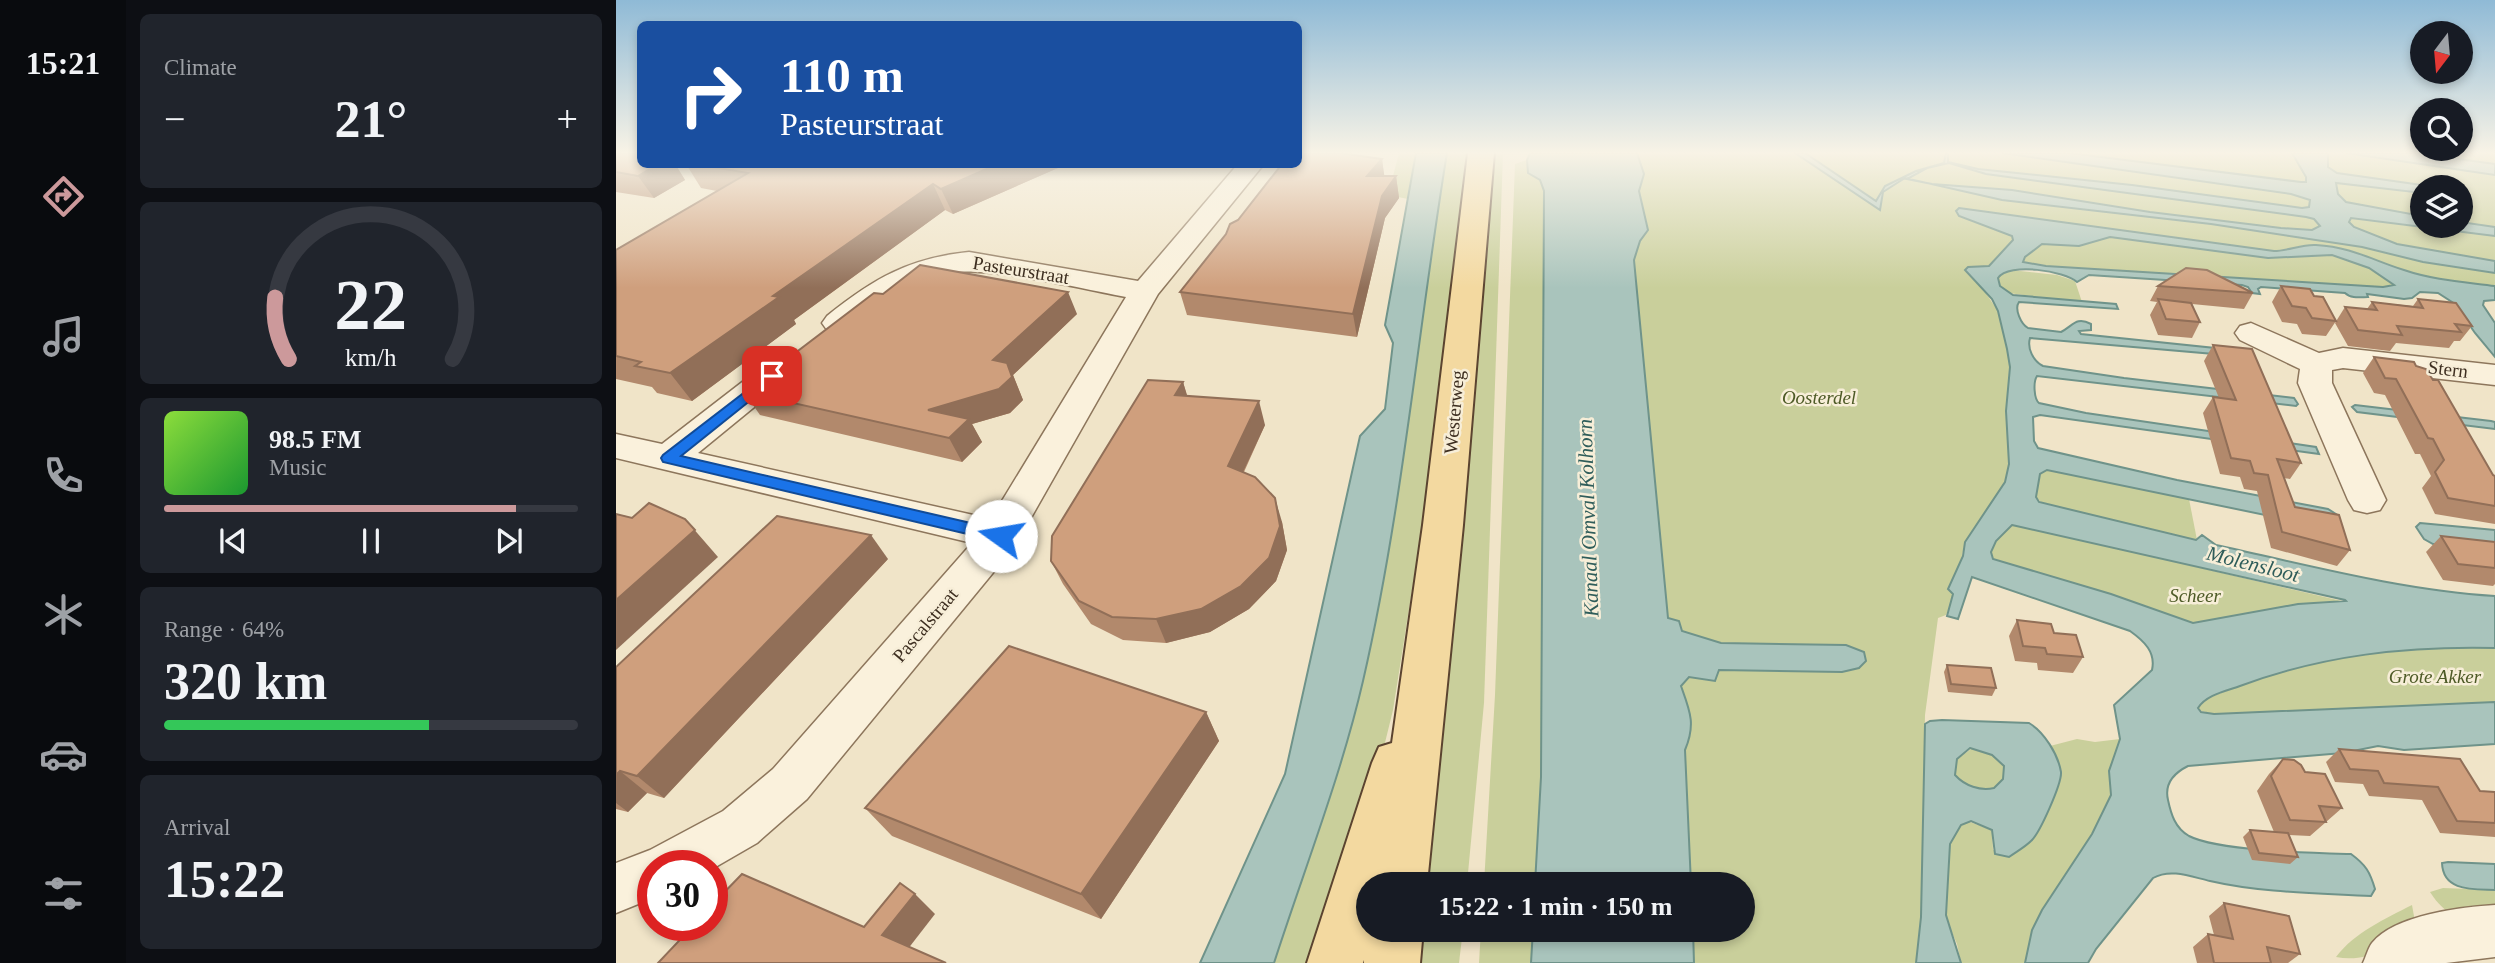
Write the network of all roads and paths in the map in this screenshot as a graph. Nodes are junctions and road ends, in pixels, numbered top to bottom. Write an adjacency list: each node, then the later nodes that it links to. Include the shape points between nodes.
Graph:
1 (1223, 198): 3 (street, Pascalstraat)
2 (1476, 198): 11 (main road, Westerweg)
3 (1145, 291): 8 (street, Pasteurstraat, via 970,261 950,261 910,272); 10 (street, Pascalstraat)
4 (2250, 333): 5 (street)
5 (2319, 365): 6 (street, Stern, via 2324,360 2354,359); 9 (street, via 2315,383)
6 (2495, 375)
7 (616, 446): 8 (street)
8 (668, 458): 10 (street)
9 (2367, 500)
10 (1001, 536): 12 (street, Pascalstraat, via 790,784 740,827)
11 (1424, 670): 13 (main road, Westerweg); 18 (main road, Westerweg)
12 (698, 850)
13 (1401, 872)
14 (637, 879): 15 (street)
15 (616, 888)
16 (2495, 931): 20 (street, via 2448,934)
17 (1394, 942): 19 (main road)
18 (1335, 963)
19 (1392, 963)
20 (2390, 963)

